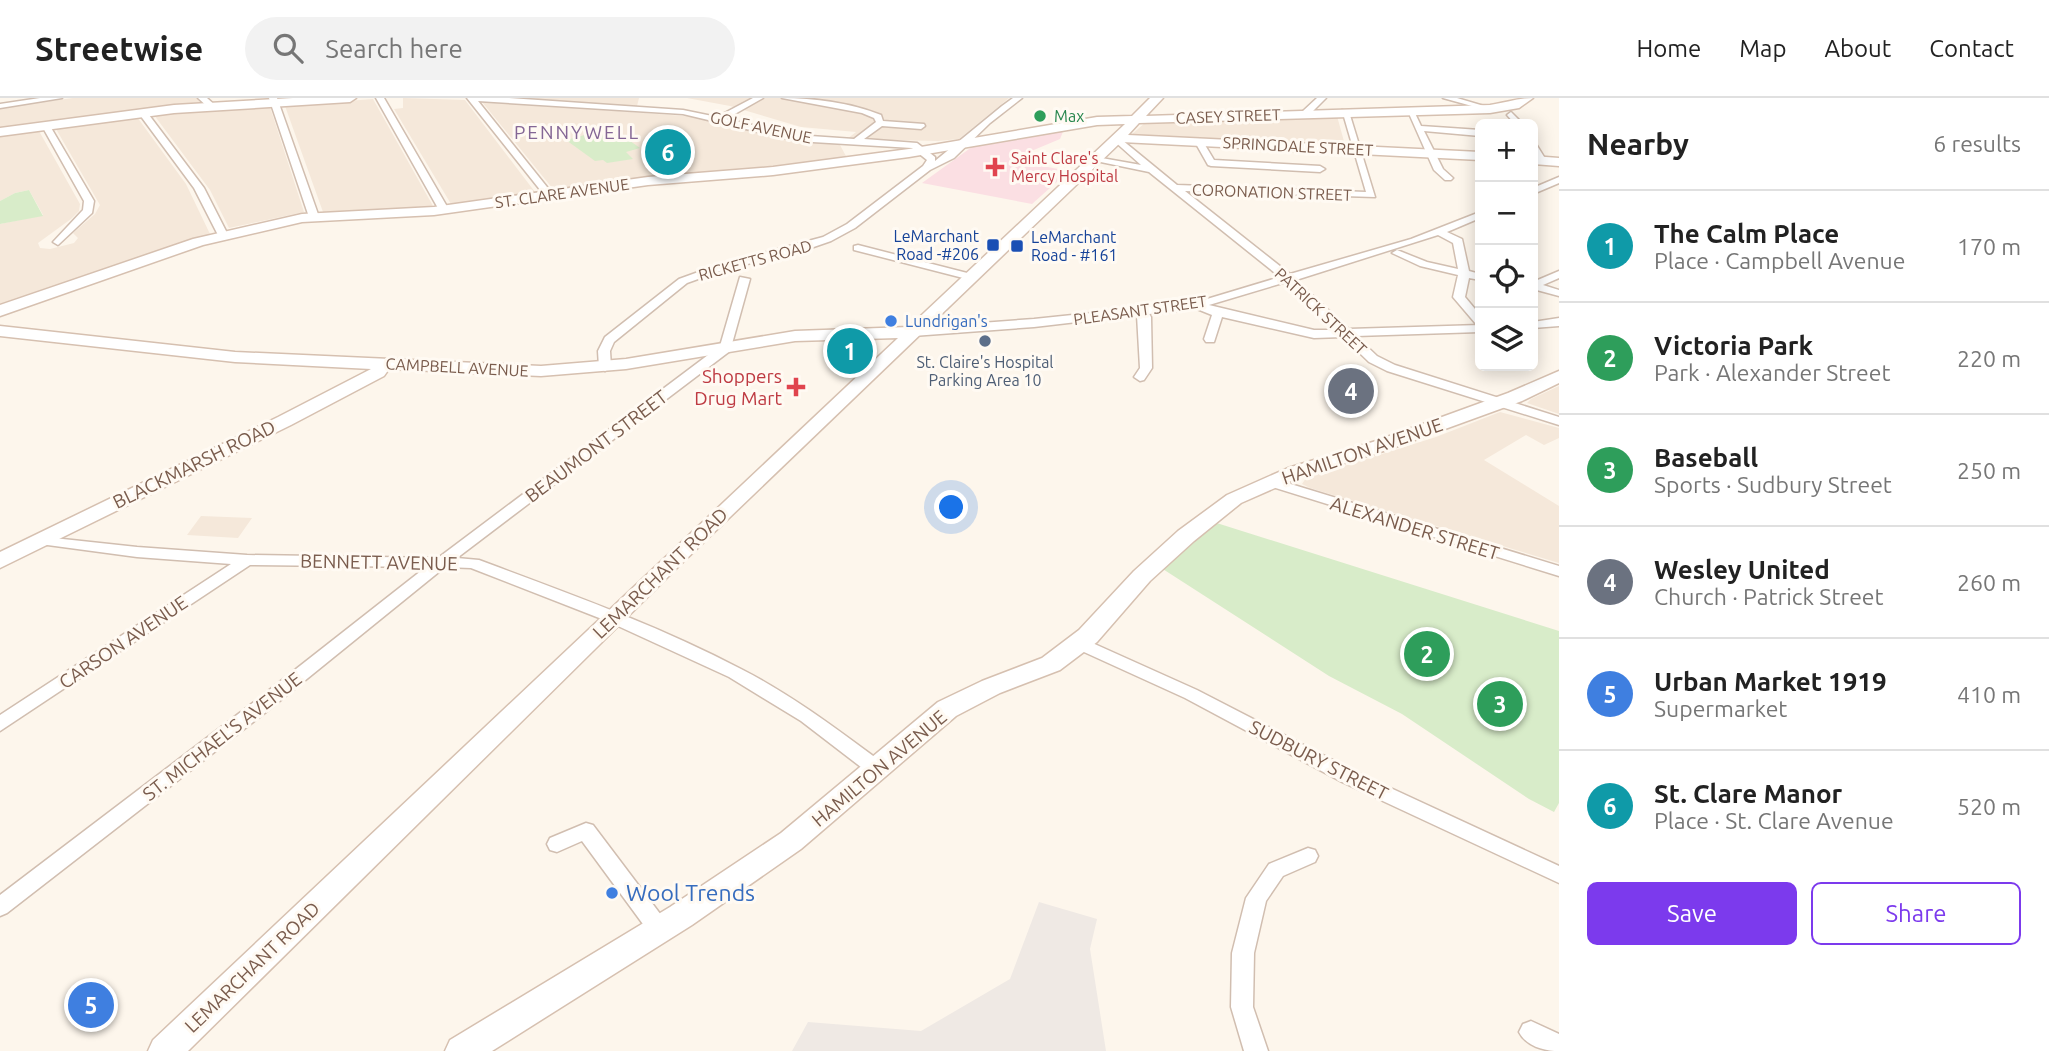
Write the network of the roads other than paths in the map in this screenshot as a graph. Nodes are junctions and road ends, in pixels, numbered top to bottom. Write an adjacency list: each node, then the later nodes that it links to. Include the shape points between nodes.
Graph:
1 (58, 98): 15 (street)
2 (202, 98): 16 (street)
3 (351, 98): 13 (street)
4 (380, 98): 54 (street)
5 (471, 98): 14 (street, GOLF AVENUE); 53 (street)
6 (759, 98): 25 (street)
7 (786, 98): 29 (street, via 873,113)
8 (1018, 98): 36 (street, RICKETTS ROAD)
9 (1157, 98): 17 (street, LEMARCHANT ROAD)
10 (1322, 98): 22 (street)
11 (1447, 98): 18 (street)
12 (1527, 98): 18 (street, CASEY STREET)
13 (274, 100): 16 (street); 55 (street)
14 (645, 104): 25 (street, GOLF AVENUE)
15 (0, 106)
16 (213, 107): 21 (street)
17 (1147, 109): 24 (street); 26 (street, LEMARCHANT ROAD)
18 (1490, 109): 19 (street, CASEY STREET)
19 (1410, 111): 20 (street, CASEY STREET); 32 (street)
20 (1345, 112): 22 (street, CASEY STREET); 39 (street)
21 (143, 113): 30 (street); 58 (street, via 199,188)
22 (1306, 113): 24 (street, CASEY STREET)
23 (1511, 116): 27 (street)
24 (1172, 118): 26 (street, CASEY STREET)
25 (720, 119): 38 (street, GOLF AVENUE, via 796,138)
26 (1136, 119): 28 (street, ST. CLARE AVENUE); 35 (street, LEMARCHANT ROAD)
27 (1514, 119)
28 (1097, 121): 35 (street, SPRINGDALE STREET, via 1114,123); 36 (street, ST. CLARE AVENUE)
29 (880, 123): 31 (street); 38 (street)
30 (46, 126): 33 (street); 59 (street, via 89,201 88,211)
31 (921, 126)
32 (1420, 128): 34 (street); 41 (street)
33 (0, 132)
34 (1475, 133)
35 (1120, 134): 37 (street, SPRINGDALE STREET); 43 (street, LEMARCHANT ROAD); 47 (street, PATRICK STREET)
36 (967, 142): 40 (street, ST. CLARE AVENUE); 46 (street, RICKETTS ROAD)
37 (1199, 142): 39 (street, SPRINGDALE STREET); 48 (street, via 1211,163)
38 (855, 143): 40 (street, GOLF AVENUE, via 909,145)
39 (1356, 149): 41 (street, SPRINGDALE STREET); 51 (street, CORONATION STREET, via 1370,196)
40 (923, 150): 46 (street, via 932,159); 53 (street, ST. CLARE AVENUE)
41 (1430, 152): 42 (street, SPRINGDALE STREET); 49 (street)
42 (1475, 156)
43 (1096, 160): 47 (street); 65 (street, LEMARCHANT ROAD)
44 (1538, 160): 45 (street)
45 (1559, 162)
46 (927, 168): 85 (street, RICKETTS ROAD, via 827,239 683,281 609,340)
47 (1151, 169): 51 (street, PATRICK STREET)
48 (1315, 170)
49 (1448, 178)
50 (1559, 180): 52 (street)
51 (1174, 188): 67 (street, PATRICK STREET)
52 (1538, 189)
53 (548, 194): 54 (street, ST. CLARE AVENUE)
54 (444, 210): 55 (street, ST. CLARE AVENUE)
55 (314, 217): 58 (street, ST. CLARE AVENUE)
56 (1475, 217): 57 (street, PLEASANT STREET)
57 (1439, 232): 62 (street, via 1458,241); 67 (street, PLEASANT STREET)
58 (223, 235): 72 (street, ST. CLARE AVENUE)
59 (58, 242)
60 (858, 248): 65 (street)
61 (1397, 253): 62 (street)
62 (1464, 273): 64 (street); 75 (street, via 1459,296)
63 (1559, 274): 68 (street)
64 (1475, 276)
65 (971, 277): 80 (street, LEMARCHANT ROAD)
66 (744, 279): 83 (street)
67 (1289, 279): 71 (street, PLEASANT STREET); 81 (street, PATRICK STREET)
68 (1538, 284)
69 (1538, 287): 70 (street)
70 (1559, 293)
71 (1198, 305): 73 (street, PLEASANT STREET); 74 (street)
72 (0, 310)
73 (1140, 311): 80 (street, PLEASANT STREET); 87 (street, via 1145,317 1146,368)
74 (1218, 313): 81 (street, via 1314,334); 82 (street)
75 (1475, 315)
76 (1559, 322): 77 (street)
77 (1538, 324)
78 (1475, 329): 81 (street)
79 (0, 331): 84 (street, CAMPBELL AVENUE, via 235,357)
80 (913, 332): 83 (street, CAMPBELL AVENUE, via 795,335); 96 (street, LEMARCHANT ROAD)
81 (1347, 335): 88 (street, PATRICK STREET, via 1391,368)
82 (1210, 339)
83 (726, 348): 85 (street, CAMPBELL AVENUE); 94 (street, BEAUMONT STREET)
84 (385, 363): 85 (street, CAMPBELL AVENUE, via 541,371); 91 (street, BLACKMARSH ROAD, via 377,372 302,413)
85 (605, 367)
86 (1559, 376): 88 (street, HAMILTON AVENUE)
87 (1140, 377)
88 (1497, 403): 89 (street, PATRICK STREET); 90 (street, HAMILTON AVENUE)
89 (1559, 421)
90 (1271, 482): 95 (street, ALEXANDER STREET); 97 (street, HAMILTON AVENUE, via 1204,519)
91 (40, 539): 92 (street, BENNETT AVENUE); 93 (street, BLACKMARSH ROAD)
92 (247, 560): 94 (street, BENNETT AVENUE); 98 (street, CARSON AVENUE)
93 (0, 561)
94 (442, 562): 96 (street, BENNETT AVENUE, via 473,563); 103 (street, ST. MICHAEL'S AVENUE)
95 (1559, 571)
96 (612, 617): 99 (street, BENNETT AVENUE, via 735,673 807,716); 107 (street, LEMARCHANT ROAD)
97 (1079, 643): 99 (street, HAMILTON AVENUE, via 1051,664 947,709); 102 (street, SUDBURY STREET)
98 (0, 724)
99 (877, 769): 104 (street, HAMILTON AVENUE, via 791,841)
100 (557, 844): 104 (street, via 586,831)
101 (1308, 856): 109 (street, via 1276,870 1256,898 1243,953 1242,1007)
102 (1559, 875)
103 (0, 907)
104 (659, 929): 108 (street, HAMILTON AVENUE)
105 (1531, 1032): 106 (street)
106 (1559, 1046)
107 (166, 1051)
108 (462, 1051)
109 (1256, 1051)

